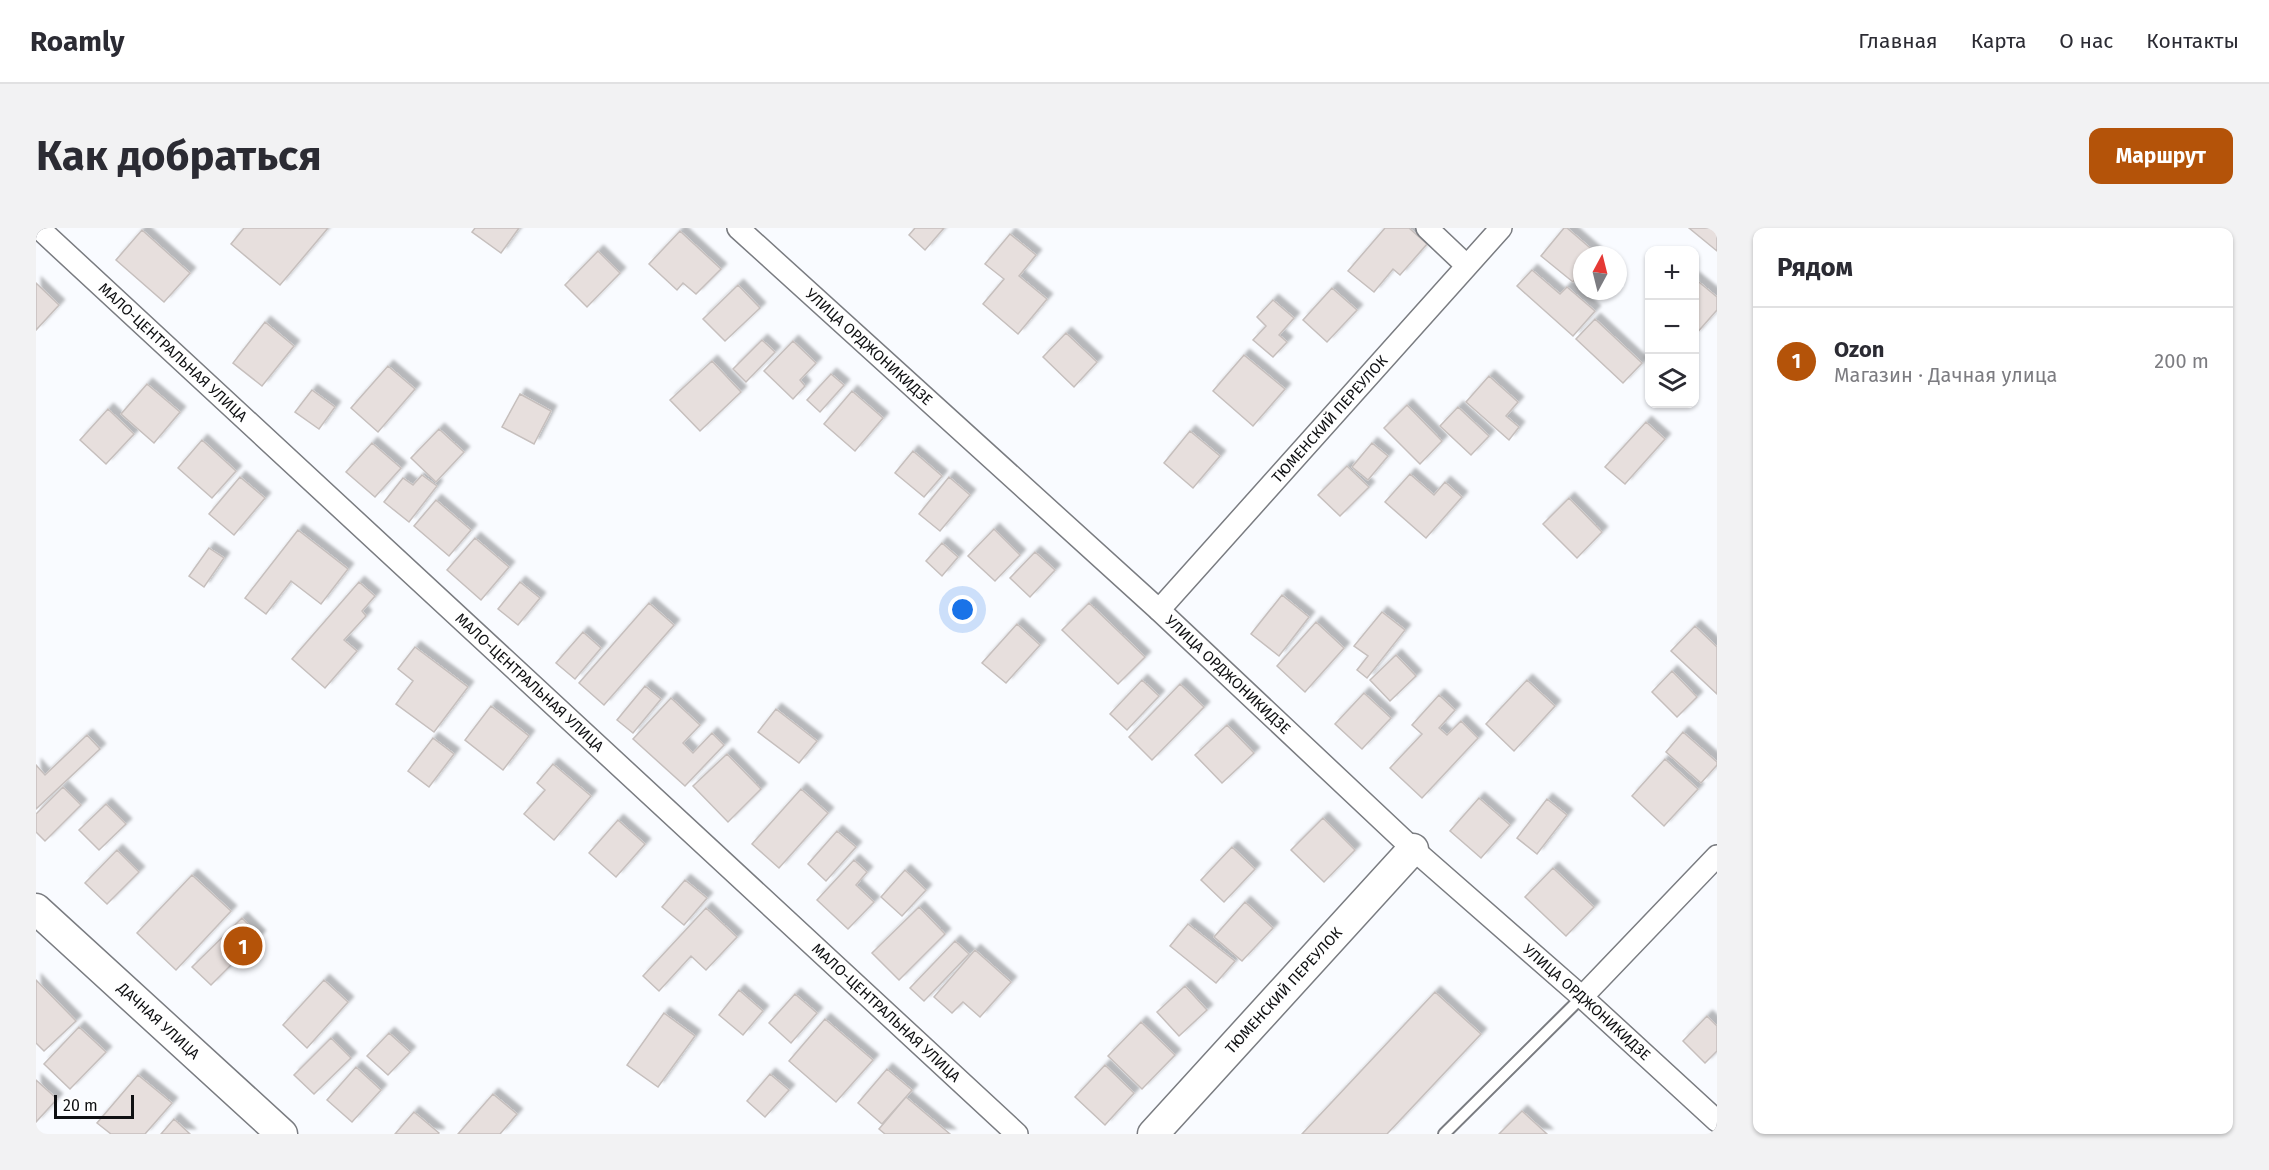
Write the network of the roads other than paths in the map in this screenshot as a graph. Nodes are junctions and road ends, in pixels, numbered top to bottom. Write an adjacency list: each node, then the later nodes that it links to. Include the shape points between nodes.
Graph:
1 (738, 228): 6 (street, УЛИЦА ОРДЖОНИКИДЗЕ)
2 (1427, 228): 5 (street)
3 (1501, 228): 5 (street, ТЮМЕНСКИЙ ПЕРЕУЛОК)
4 (42, 233): 14 (street, МАЛО-ЦЕНТРАЛЬНАЯ УЛИЦА)
5 (1466, 265): 6 (street, ТЮМЕНСКИЙ ПЕРЕУЛОК)
6 (1159, 610): 7 (street, УЛИЦА ОРДЖОНИКИДЗЕ)
7 (1413, 849): 10 (street, УЛИЦА ОРДЖОНИКИДЗЕ); 12 (street, ТЮМЕНСКИЙ ПЕРЕУЛОК)
8 (1717, 856): 10 (street)
9 (38, 917): 13 (street, ДАЧНАЯ УЛИЦА)
10 (1582, 997): 11 (street, УЛИЦА ОРДЖОНИКИДЗЕ); 15 (lane)
11 (1717, 1121)
12 (1156, 1133)
13 (282, 1134)
14 (1017, 1134)
15 (1444, 1134)

